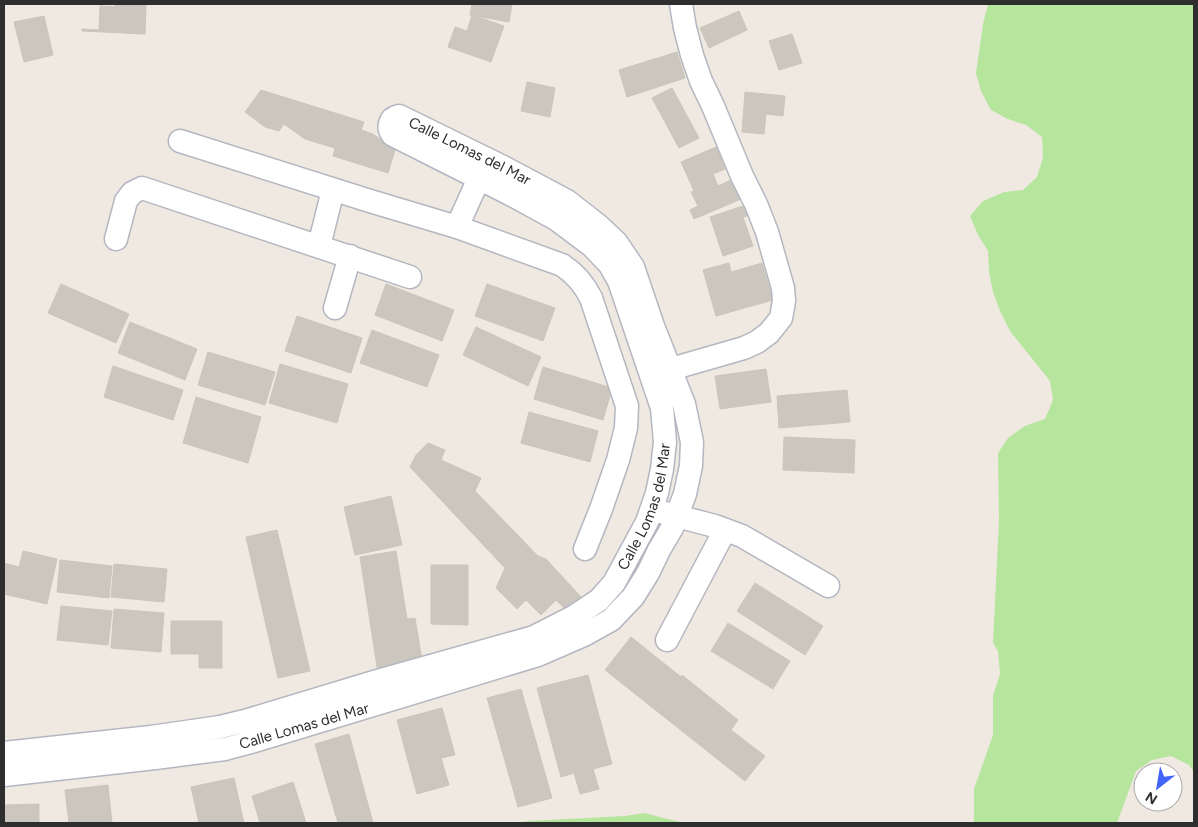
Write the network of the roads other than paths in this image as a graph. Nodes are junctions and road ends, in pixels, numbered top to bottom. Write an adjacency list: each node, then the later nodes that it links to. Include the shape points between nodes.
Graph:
1 (681, 4): 11 (street, via 701,81 767,232 784,288 784,301 781,318 757,342)
2 (180, 142): 4 (street)
3 (483, 169): 5 (street); 11 (street, Calle Lomas del Mar, via 567,201 616,242 633,267); 12 (street, Calle Lomas del Mar, via 592,246 610,265 619,281 662,408 665,442 662,469)
4 (333, 190): 5 (street); 7 (street)
5 (457, 227): 15 (street, via 562,265 577,276 592,298 627,406 626,428 618,460)
6 (116, 239): 7 (street, via 126,200 142,188)
7 (319, 246): 8 (street)
8 (350, 256): 9 (street); 10 (street)
9 (410, 277)
10 (335, 308)
11 (671, 369): 13 (street, Calle Lomas del Mar, via 684,404 692,442 685,494)
12 (651, 509): 13 (street); 18 (street, Calle Lomas del Mar, via 625,565 599,600 534,636 220,727)
13 (676, 517): 14 (street); 19 (street, Calle Lomas del Mar, via 648,573 623,608 611,620 584,635 538,655 225,749)
14 (725, 530): 16 (street, via 742,536); 17 (street)
15 (585, 549)
16 (828, 586)
17 (668, 640)
18 (4, 753)
19 (4, 775)

